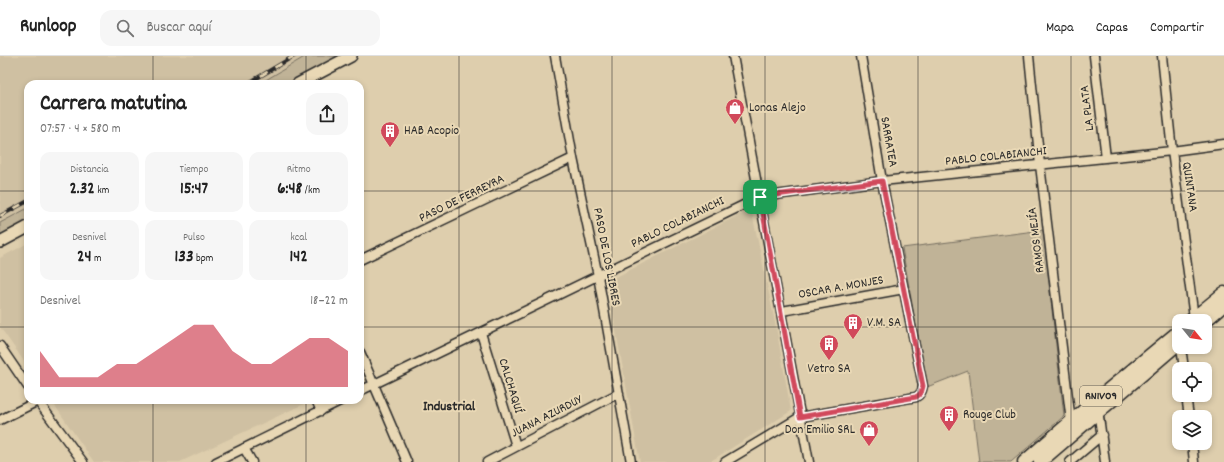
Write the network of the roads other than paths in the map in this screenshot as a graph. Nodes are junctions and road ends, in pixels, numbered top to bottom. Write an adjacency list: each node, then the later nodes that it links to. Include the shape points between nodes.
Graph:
1 (351, 56): 8 (main road)
2 (555, 56): 11 (street, PASO DE LOS LIBRES)
3 (733, 56): 15 (street)
4 (861, 56): 14 (street, SARRATEA)
5 (1029, 56): 13 (street, RAMOS MEJÍA)
6 (1094, 56): 12 (street, LA PLATA)
7 (1162, 56): 10 (street, QUINTANA)
8 (306, 80)
9 (1224, 144): 10 (street, PABLO COLABIANCHI)
10 (1172, 151): 12 (street, PABLO COLABIANCHI); 25 (street, QUINTANA)
11 (573, 158): 18 (street, PASO DE FERREYRA); 20 (street, PASO DE LOS LIBRES)
12 (1106, 158): 13 (street, PABLO COLABIANCHI)
13 (1040, 165): 14 (street, PABLO COLABIANCHI); 45 (street, RAMOS MEJÍA)
14 (882, 181): 15 (street, PABLO COLABIANCHI); 21 (street, SARRATEA)
15 (760, 194): 19 (street); 20 (street, PABLO COLABIANCHI); 24 (street)
16 (24, 229): 17 (main road)
17 (0, 242)
18 (364, 258)
19 (607, 266)
20 (598, 276): 28 (street, PABLO COLABIANCHI); 36 (street, PASO DE LOS LIBRES)
21 (904, 289): 24 (street, OSCAR A. MONJES); 43 (street, SARRATEA, via 923,386 920,395)
22 (1224, 293): 26 (main road)
23 (1224, 305): 27 (main road)
24 (782, 311): 43 (street)
25 (1195, 314)
26 (1202, 314)
27 (1207, 314)
28 (481, 333): 34 (street, PABLO COLABIANCHI); 47 (street, CALCHAQUÍ)
29 (1172, 336): 41 (main road, RN1V09)
30 (0, 346): 33 (street)
31 (1172, 347): 41 (main road, RN1V09)
32 (364, 361): 34 (street)
33 (24, 381)
34 (374, 384): 35 (street, PABLO COLABIANCHI); 53 (street)
35 (364, 389)
36 (619, 393): 47 (street, JUANA AZURDUY); 55 (street, PASO DE LOS LIBRES)
37 (31, 404): 44 (street)
38 (39, 404): 50 (street)
39 (318, 404): 42 (street)
40 (334, 404): 42 (street)
41 (1098, 405): 45 (main road, RN1V09); 46 (street); 59 (main road, RN1V09)
42 (321, 411): 48 (street)
43 (800, 417): 56 (street); 57 (street)
44 (0, 420)
45 (1071, 422): 58 (main road, RN1V09)
46 (1102, 435): 60 (street); 61 (street)
47 (516, 446): 54 (street, JUANA AZURDUY)
48 (244, 448): 51 (street); 52 (street)
49 (1193, 450): 62 (street)
50 (83, 462)
51 (216, 462)
52 (252, 462)
53 (407, 462)
54 (487, 462)
55 (631, 462)
56 (725, 462)
57 (809, 462)
58 (1024, 462)
59 (1040, 462)
60 (1070, 462)
61 (1105, 462)
62 (1194, 462)

